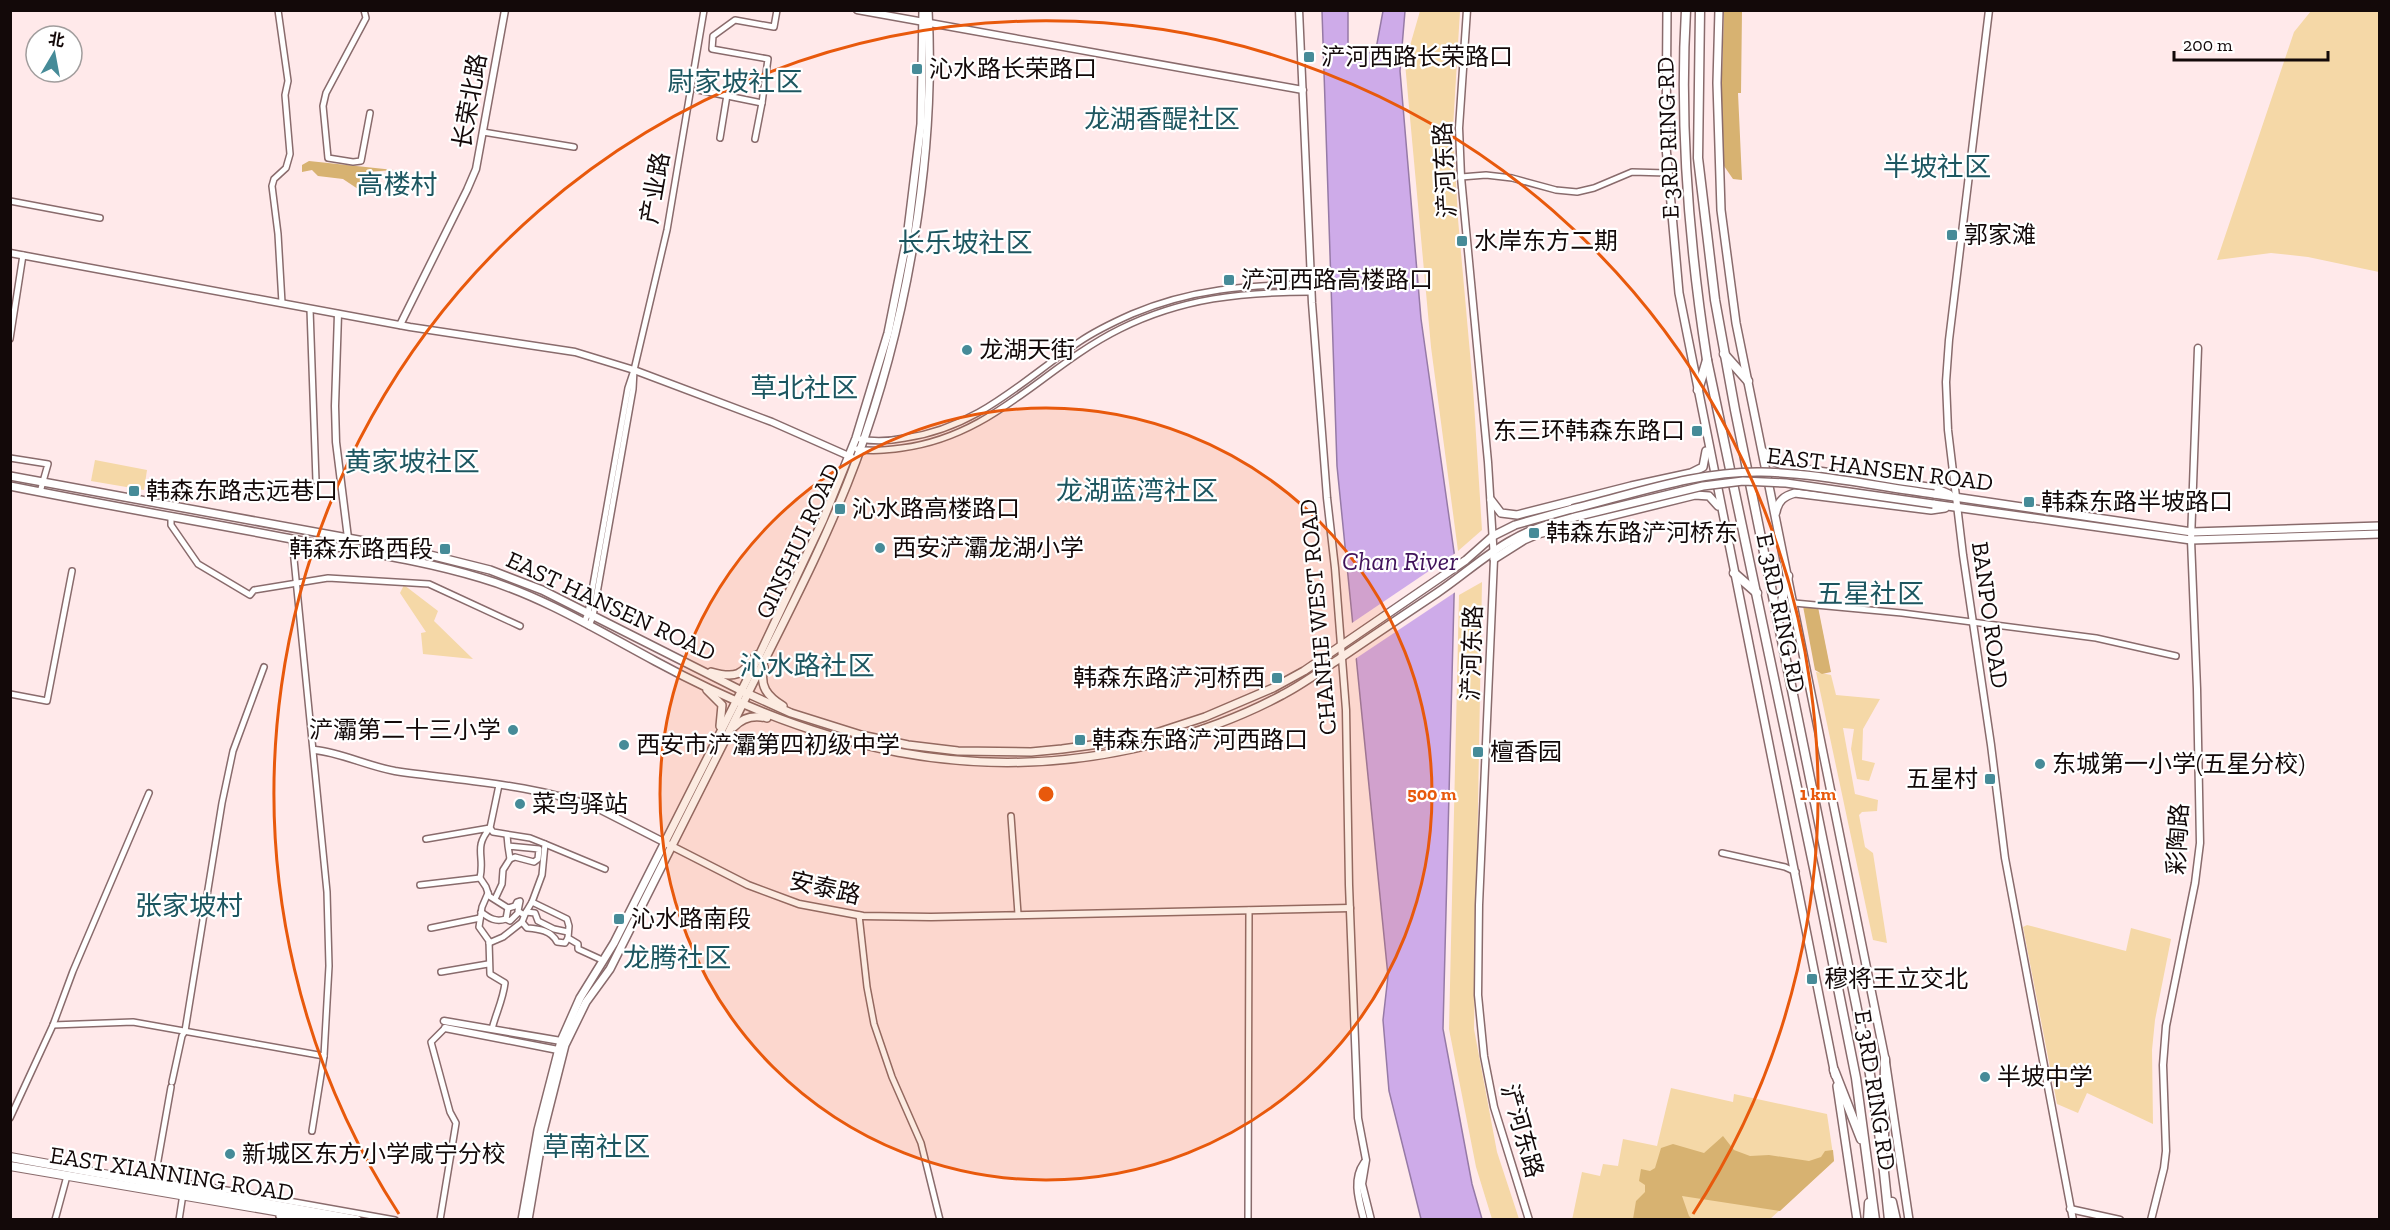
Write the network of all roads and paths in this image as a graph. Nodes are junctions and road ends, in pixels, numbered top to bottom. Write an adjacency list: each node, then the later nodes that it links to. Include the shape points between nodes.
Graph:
1 (278, 10): 34 (street, via 288,81 285,95 290,154 286,168 272,186)
2 (364, 10): 21 (street, via 366,18 323,106 328,158 361,161)
3 (505, 10): 22 (street, 长荣北路)
4 (704, 10): 42 (street, 产业路, via 667,230)
5 (777, 10): 20 (street, via 774,27 735,20 713,36 712,49 768,59)
6 (857, 10): 16 (street)
7 (923, 10): 16 (main road, QINSHUI ROAD)
8 (928, 10): 16 (main road, QINSHUI ROAD)
9 (1299, 10): 18 (street, CHANHE WEST ROAD)
10 (1467, 10): 27 (street, 浐河东路, via 1459,128)
11 (1667, 10): 26 (main road)
12 (1686, 10): 41 (highway, E 3RD RING RD, via 1684,154)
13 (1700, 10): 40 (highway, E 3RD RING RD, via 1698,158)
14 (1719, 10): 43 (main road, via 1721,210)
15 (1989, 10): 57 (street, BANPO ROAD, via 1946,382)
16 (926, 24): 18 (street); 46 (main road, QINSHUI ROAD, via 926,130 915,230 890,354)
17 (698, 90): 19 (street)
18 (1303, 90): 32 (street, CHANHE WEST ROAD)
19 (727, 95): 20 (street); 23 (street)
20 (762, 103): 24 (street)
21 (370, 113)
22 (483, 132): 25 (street); 37 (street, 长荣北路, via 476,169 467,190)
23 (720, 138)
24 (755, 139)
25 (574, 147)
26 (1667, 172): 27 (street, via 1632,172 1577,192 1512,178); 44 (main road, via 1679,293)
27 (1461, 177): 58 (street, 浐河东路)
28 (10, 201): 29 (street)
29 (100, 218)
30 (10, 253): 31 (street)
31 (23, 255): 34 (street); 38 (street)
32 (1311, 284): 33 (street, CHANHE WEST ROAD); 46 (street, via 1239,286 1159,304 1082,340 982,412 956,425 892,440)
33 (1311, 292): 47 (street, via 1228,295 1157,313 1100,339 976,425 918,446); 85 (street, CHANHE WEST ROAD)
34 (282, 303): 35 (street)
35 (310, 309): 36 (street); 53 (street)
36 (338, 314): 37 (street); 70 (street, via 336,441)
37 (400, 325): 42 (street, via 576,352)
38 (10, 339)
39 (2198, 348): 69 (street, 彩陶路)
40 (1724, 354): 43 (highway); 80 (highway, E 3RD RING RD)
41 (1707, 360): 44 (highway); 77 (highway, E 3RD RING RD)
42 (634, 370): 49 (street, via 772,422); 79 (street, 产业路)
43 (1748, 381): 48 (main road)
44 (1698, 390): 45 (main road)
45 (1707, 437): 59 (main road, via 1705,463 1700,470); 65 (main road)
46 (859, 439): 47 (main road, QINSHUI ROAD)
47 (856, 449): 49 (main road, QINSHUI ROAD); 51 (main road, QINSHUI ROAD)
48 (1762, 450): 57 (main road, via 1784,466 1935,488); 62 (main road)
49 (849, 457): 51 (street); 84 (main road, QINSHUI ROAD)
50 (10, 458): 54 (street, via 48,464)
51 (857, 459): 86 (main road, QINSHUI ROAD)
52 (10, 476): 54 (main road, EAST HANSEN ROAD)
53 (316, 481)
54 (43, 482): 56 (street); 70 (main road, EAST HANSEN ROAD)
55 (10, 486): 56 (main road, EAST HANSEN ROAD)
56 (40, 492): 63 (main road, EAST HANSEN ROAD)
57 (1956, 498): 60 (street, BANPO ROAD); 64 (main road, EAST HANSEN ROAD, bridge, via 1759,472 1680,482); 69 (main road, EAST HANSEN ROAD)
58 (1491, 500): 61 (main road, via 1497,510 1507,515); 68 (street, 浐河东路)
59 (1554, 507): 61 (main road); 64 (street)
60 (1957, 507): 62 (main road, via 1931,510 1795,493 1782,499); 69 (main road, EAST HANSEN ROAD); 72 (main road, EAST HANSEN ROAD, bridge, via 1786,483 1743,481 1703,486 1575,517 1513,539); 81 (street, BANPO ROAD)
61 (1528, 513): 64 (street)
62 (1776, 515): 75 (main road)
63 (171, 516): 71 (main road, EAST HANSEN ROAD); 76 (street, via 171,525 198,564 250,595 254,590)
64 (1544, 516): 68 (main road, EAST HANSEN ROAD)
65 (1723, 517): 72 (main road, via 1714,500 1695,495 1538,534); 74 (main road)
66 (2379, 526): 69 (main road, EAST HANSEN ROAD)
67 (2379, 534): 69 (main road, EAST HANSEN ROAD)
68 (1493, 536): 72 (street, 浐河东路); 85 (main road, EAST HANSEN ROAD, via 1466,560)
69 (2191, 536): 179 (street, 彩陶路, via 2199,843 2195,883 2166,1026 2166,1151)
70 (348, 538): 79 (main road, EAST HANSEN ROAD, via 490,570)
71 (292, 539): 76 (street); 82 (main road, EAST HANSEN ROAD, via 482,578)
72 (1494, 556): 87 (main road, EAST HANSEN ROAD); 170 (street, 浐河东路, via 1478,995 1494,1107)
73 (72, 571): 93 (street, via 47,701)
74 (1734, 573): 77 (highway); 112 (main road)
75 (1788, 576): 78 (main road); 80 (highway)
76 (295, 582): 83 (street, via 328,578 429,584); 99 (street)
77 (1757, 593): 145 (highway, E 3RD RING RD, via 1848,1038)
78 (1794, 603): 81 (street); 141 (main road)
79 (591, 615): 82 (street, 产业路); 90 (main road, EAST HANSEN ROAD)
80 (1778, 617): 146 (highway, E 3RD RING RD, via 1869,1068)
81 (1973, 622): 88 (street, via 2096,638); 156 (street, BANPO ROAD, via 2005,858)
82 (587, 624): 91 (main road, EAST HANSEN ROAD)
83 (520, 626)
84 (766, 640): 90 (main road, via 749,665 736,675); 92 (main road, QINSHUI ROAD)
85 (1342, 646): 87 (street, CHANHE WEST ROAD); 95 (main road, EAST HANSEN ROAD, via 1274,687 1205,717 1156,733 1062,749 933,749 861,735)
86 (769, 649): 92 (main road, QINSHUI ROAD); 95 (main road, via 762,684 772,698)
87 (1343, 656): 96 (main road, EAST HANSEN ROAD, via 1283,695 1202,730 1075,759 984,762 915,756 850,742); 119 (street, CHANHE WEST ROAD)
88 (2176, 656)
89 (264, 668): 136 (street, via 231,761)
90 (701, 669): 92 (main road, EAST HANSEN ROAD)
91 (690, 678): 94 (main road, EAST HANSEN ROAD); 97 (main road, via 721,702)
92 (745, 693): 94 (main road, QINSHUI ROAD); 95 (main road, EAST HANSEN ROAD)
93 (10, 694)
94 (739, 702): 96 (main road, EAST HANSEN ROAD); 97 (main road, QINSHUI ROAD); 98 (main road, QINSHUI ROAD)
95 (798, 716)
96 (790, 723): 98 (main road, via 749,717 737,724)
97 (717, 737): 108 (main road, QINSHUI ROAD)
98 (723, 744): 108 (main road, QINSHUI ROAD)
99 (316, 750): 100 (street, 安泰路, via 391,770); 140 (street, via 329,966)
100 (500, 786): 103 (street); 108 (street, 安泰路, via 573,799)
101 (149, 793): 134 (street)
102 (1011, 816): 122 (street)
103 (490, 828): 104 (street); 105 (street); 113 (street, via 479,849 483,865)
104 (507, 835): 106 (street); 107 (street)
105 (426, 839)
106 (544, 844): 111 (street); 117 (street, via 542,875)
107 (508, 846): 110 (street); 110 (street, via 539,849 534,862)
108 (668, 846): 124 (street, 安泰路, via 748,885 799,904); 131 (main road, QINSHUI ROAD); 165 (main road, QINSHUI ROAD, via 610,969 586,1002 565,1046 543,1132)
109 (1722, 853): 112 (street)
110 (510, 859): 116 (street)
111 (605, 869)
112 (1796, 872): 142 (main road)
113 (480, 878): 114 (street); 115 (street)
114 (420, 885)
115 (488, 892): 116 (street); 123 (street)
116 (495, 900): 118 (street)
117 (532, 902): 121 (street); 129 (street, via 567,920)
118 (508, 908): 121 (street, via 520,901); 125 (street)
119 (1350, 908): 120 (street, 安泰路); 148 (street, CHANHE WEST ROAD, via 1358,1118)
120 (1249, 910): 122 (street, 安泰路); 167 (street)
121 (523, 913): 125 (street, via 510,921); 126 (street); 127 (street, via 535,913)
122 (1018, 914): 124 (street, 安泰路)
123 (481, 915): 125 (street, via 499,921); 128 (street); 130 (street, via 479,927)
124 (859, 915): 166 (street, via 874,1024 921,1143)
125 (506, 919)
126 (522, 922): 127 (street, via 527,928); 130 (street)
127 (537, 924): 129 (street); 129 (street, via 557,942 565,943)
128 (431, 928)
129 (568, 935): 131 (street, via 578,949)
130 (489, 943): 132 (street)
131 (602, 960): 138 (main road, QINSHUI ROAD)
132 (488, 964): 133 (street); 137 (street, via 490,974 505,983)
133 (441, 972)
134 (53, 1025): 136 (street, via 133,1022); 143 (street)
135 (445, 1025): 137 (street); 163 (street, via 431,1042 456,1123)
136 (185, 1031): 140 (street); 153 (street)
137 (491, 1033): 138 (street); 139 (street)
138 (561, 1041): 139 (main road, QINSHUI ROAD)
139 (558, 1050): 164 (main road, QINSHUI ROAD)
140 (324, 1056): 144 (street)
141 (1886, 1059): 146 (highway); 176 (main road)
142 (1834, 1070): 145 (highway); 171 (main road)
143 (10, 1118)
144 (312, 1131)
145 (1866, 1148): 151 (highway, E 3RD RING RD)
146 (1882, 1153): 152 (highway, E 3RD RING RD)
147 (10, 1157): 153 (main road, EAST XIANNING ROAD)
148 (1366, 1160): 168 (street, via 1357,1172); 169 (street, CHANHE WEST ROAD, via 1362,1184)
149 (10, 1166): 150 (main road, EAST XIANNING ROAD)
150 (67, 1176): 155 (main road, EAST XIANNING ROAD); 157 (street)
151 (1870, 1176): 172 (highway); 173 (highway, E 3RD RING RD)
152 (1885, 1176): 174 (highway, E 3RD RING RD); 175 (highway)
153 (154, 1183): 154 (main road, EAST XIANNING ROAD)
154 (166, 1185): 161 (main road, EAST XIANNING ROAD); 162 (street, via 194,1184)
155 (183, 1194): 158 (street); 159 (street, via 196,1201); 160 (main road, EAST XIANNING ROAD)
156 (2070, 1209): 177 (street, BANPO ROAD); 178 (street)
157 (55, 1220)
158 (179, 1220)
159 (301, 1220)
160 (327, 1220)
161 (357, 1220)
162 (395, 1220)
163 (440, 1220)
164 (522, 1220)
165 (528, 1220)
166 (940, 1220)
167 (1248, 1220)
168 (1364, 1220)
169 (1371, 1220)
170 (1529, 1220)
171 (1857, 1220)
172 (1868, 1220)
173 (1875, 1220)
174 (1889, 1220)
175 (1896, 1220)
176 (1909, 1220)
177 (2073, 1220)
178 (2120, 1220)
179 (2151, 1220)

